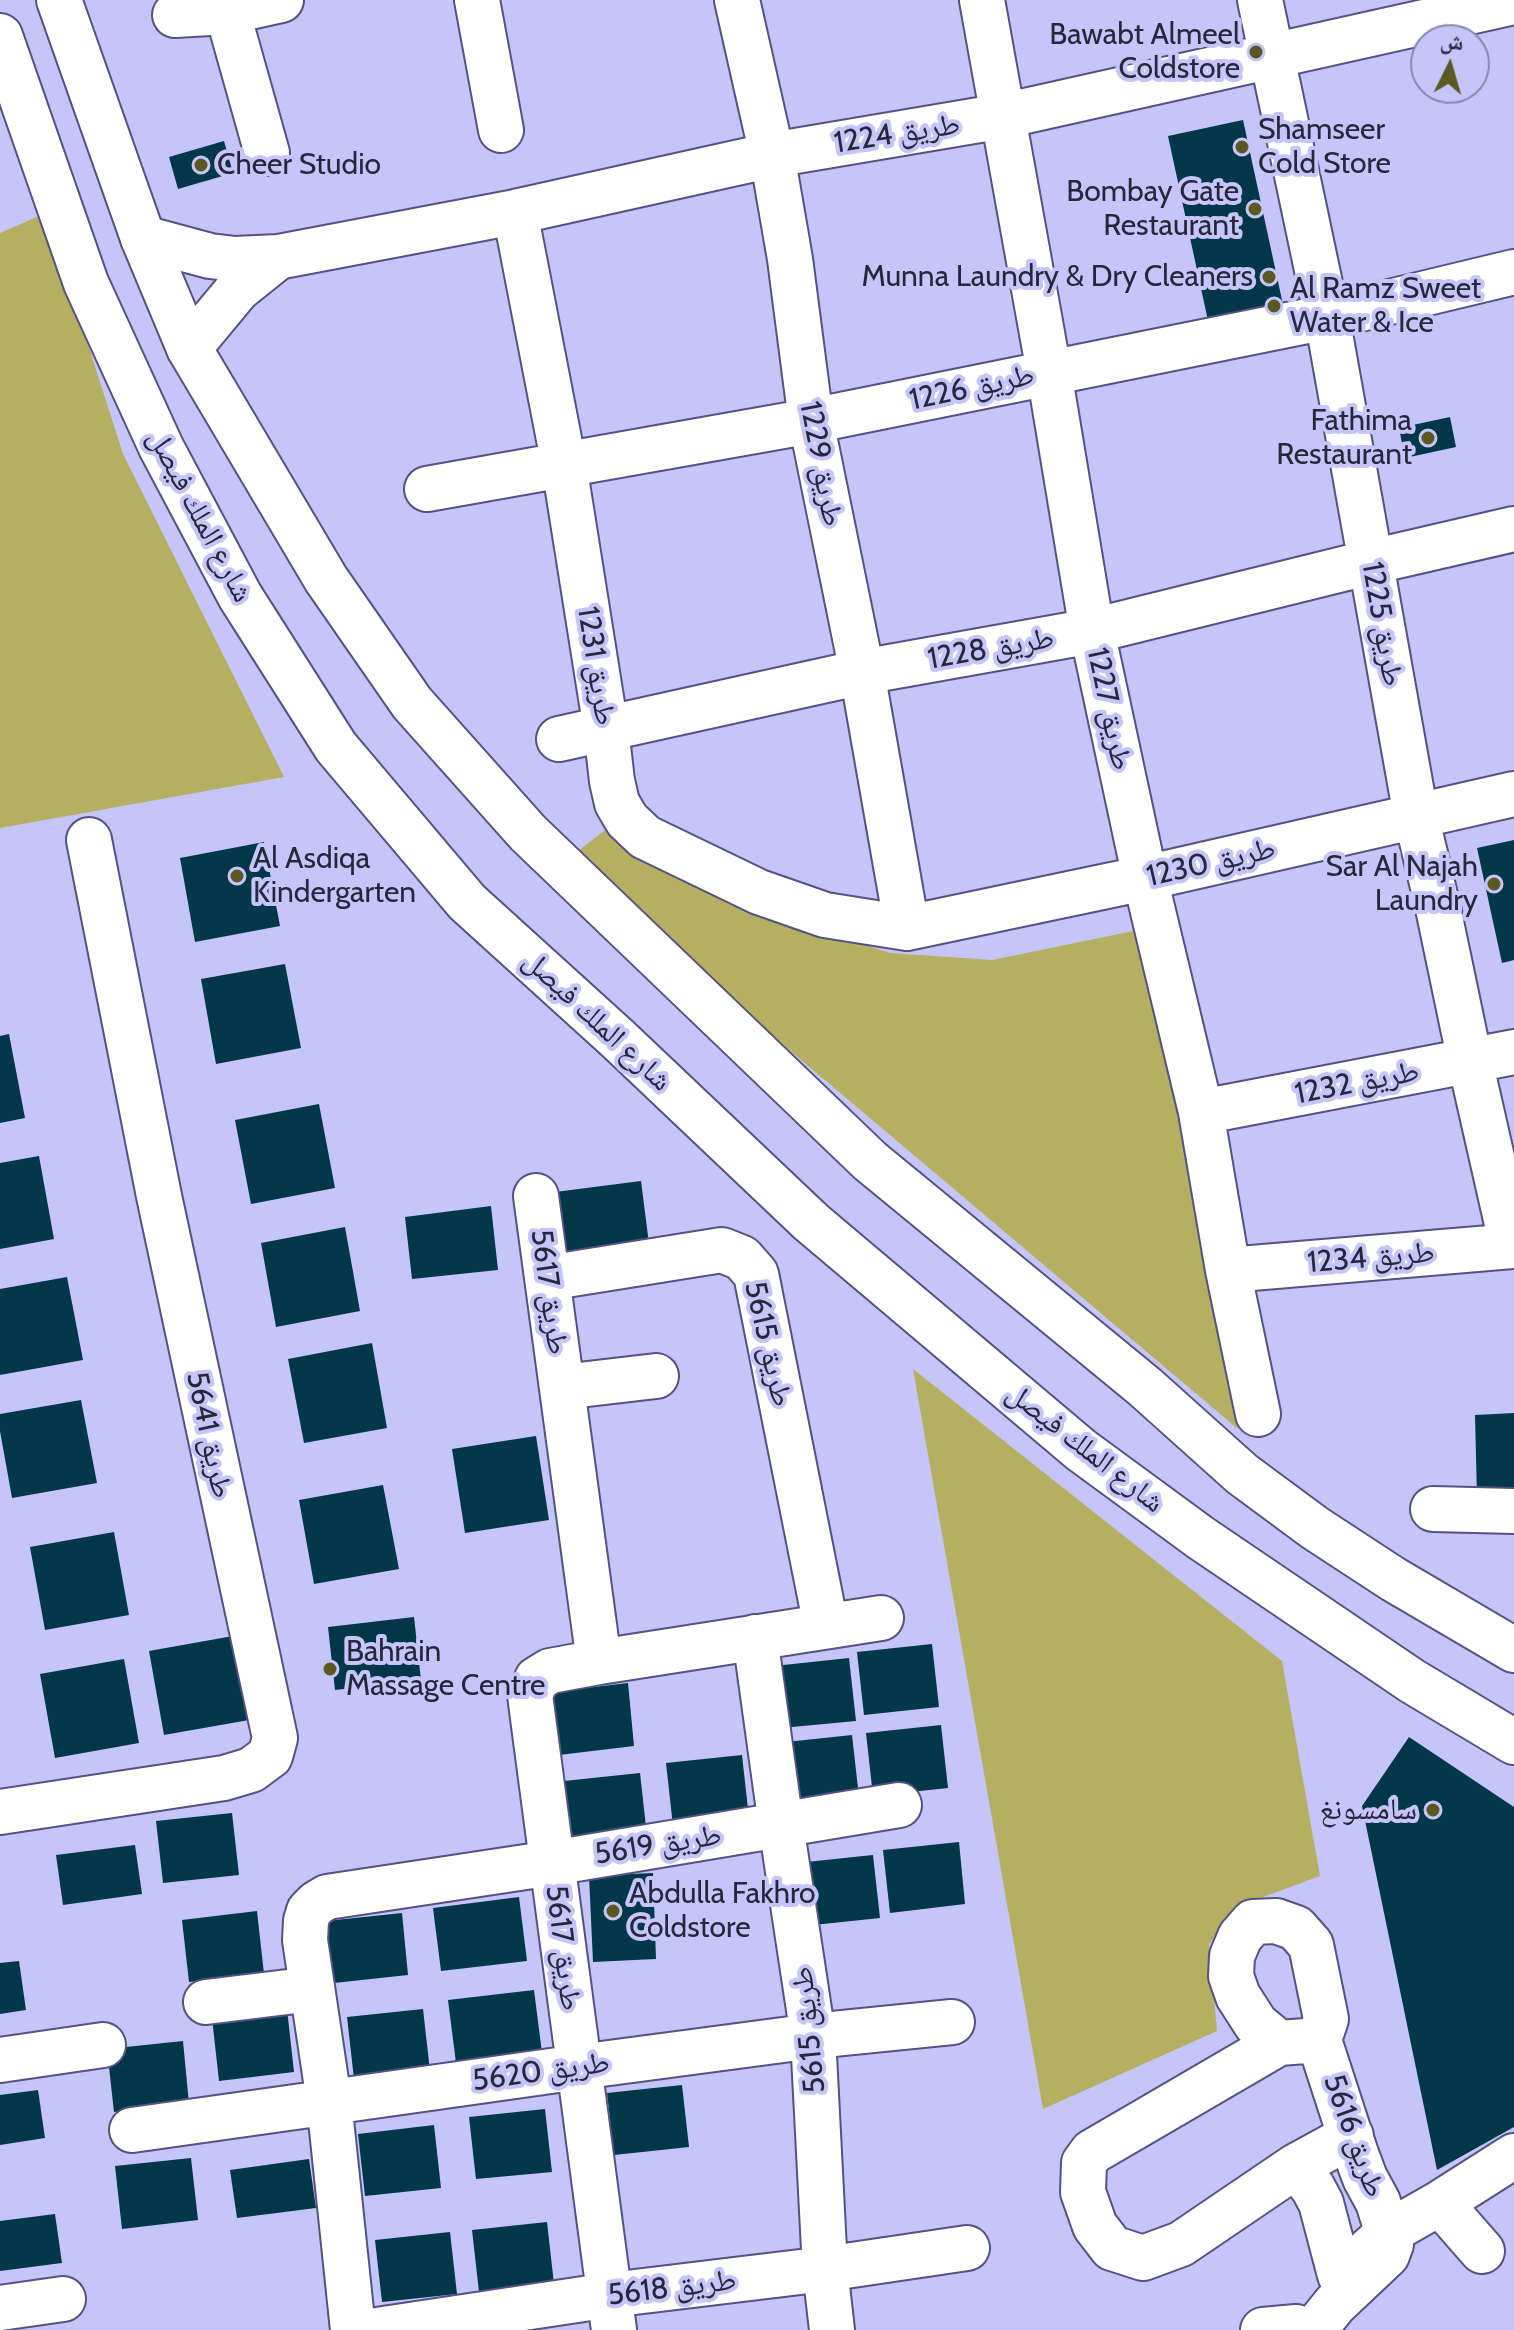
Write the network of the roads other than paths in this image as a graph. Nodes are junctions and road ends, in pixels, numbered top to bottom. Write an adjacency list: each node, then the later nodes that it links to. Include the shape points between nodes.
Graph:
1 (59, 0): 17 (street)
2 (281, 0): 8 (street)
3 (477, 0): 13 (street)
4 (737, 0): 15 (street, طريق 1229)
5 (982, 0): 12 (street, طريق 1227)
6 (1260, 0): 11 (street, طريق 1225)
7 (1514, 2): 11 (street, طريق 1224)
8 (225, 6): 9 (street); 14 (street)
9 (175, 15)
10 (0, 36): 54 (street, شارع الملك فيصل, via 86,283 161,447 240,596 336,747 467,902 811,1222 1081,1450)
11 (1272, 56): 12 (street, طريق 1224); 20 (street, طريق 1225)
12 (1003, 116): 15 (street, طريق 1224); 22 (street, طريق 1227)
13 (501, 130)
14 (267, 153)
15 (772, 155): 16 (street, طريق 1224); 23 (street, طريق 1229)
16 (515, 212): 18 (street, طريق 1224); 24 (street, طريق 1231)
17 (143, 238): 18 (street, طريق 1224, via 210,256); 21 (street)
18 (278, 257): 21 (street, طريق 1224, via 238,289)
19 (1514, 272): 20 (street, طريق 1226)
20 (1327, 317): 22 (street, طريق 1226); 27 (street, طريق 1225)
21 (189, 348): 52 (street, via 326,579 412,703 528,833 870,1161 1145,1387 1242,1474 1393,1579)
22 (1049, 372): 23 (street, طريق 1226); 28 (street, طريق 1227)
23 (811, 421): 24 (street, طريق 1226); 29 (street, طريق 1229)
24 (564, 465): 25 (street, طريق 1226); 30 (street, طريق 1231)
25 (427, 489)
26 (1514, 529): 27 (street, طريق 1228)
27 (1371, 562): 28 (street, طريق 1228); 33 (street, طريق 1225)
28 (1092, 631): 29 (street, طريق 1228); 35 (street, طريق 1227)
29 (862, 672): 30 (street, طريق 1228); 36 (street, طريق 1229)
30 (606, 729): 31 (street, طريق 1228); 36 (street, طريق 1231, via 617,803 645,837 799,906)
31 (559, 739)
32 (1514, 794): 33 (street, طريق 1230)
33 (1416, 816): 35 (street, طريق 1230); 38 (street, طريق 1225)
34 (89, 840): 58 (street, طريق 5641, via 275,1738 270,1756 237,1774)
35 (1145, 878): 36 (street, طريق 1230); 39 (street, طريق 1227)
36 (907, 928)
37 (1514, 1052): 38 (street, طريق 1232)
38 (1470, 1061): 39 (street, طريق 1232); 41 (street, طريق 1225)
39 (1201, 1112): 42 (street, طريق 1227)
40 (536, 1196): 43 (street, طريق 5617)
41 (1513, 1246): 42 (street, طريق 1234)
42 (1228, 1270): 46 (street, طريق 1227)
43 (547, 1278): 45 (street, طريق 5617); 50 (street, طريق 5615, via 722,1250 742,1258 756,1274)
44 (656, 1376): 45 (street, طريق 5617)
45 (562, 1387): 53 (street, طريق 5617)
46 (1258, 1414)
47 (1433, 1509): 48 (street)
48 (1514, 1511)
49 (881, 1618): 50 (street, طريق 5617)
50 (826, 1626): 51 (street, طريق 5617)
51 (755, 1637): 53 (street, طريق 5617); 59 (street, طريق 5615)
52 (1514, 1650)
53 (599, 1662): 60 (street, طريق 5617, via 550,1671 537,1679 530,1695)
54 (1412, 1681): 55 (street); 56 (street, شارع الملك فيصل)
55 (1514, 1712)
56 (1514, 1742)
57 (899, 1805): 59 (street, طريق 5619)
58 (0, 1812)
59 (781, 1825): 60 (street, طريق 5619); 64 (street, طريق 5615)
60 (552, 1863): 61 (street, طريق 5619, via 327,1897 309,1911 306,1921); 67 (street, طريق 5617)
61 (312, 1989): 62 (street); 68 (street, طريق 5619)
62 (206, 2002)
63 (952, 2022): 64 (street, طريق 5620)
64 (813, 2036): 67 (street, طريق 5620); 77 (street, طريق 5615)
65 (103, 2045): 66 (street)
66 (0, 2060)
67 (579, 2067): 68 (street, طريق 5620); 81 (street, طريق 5617)
68 (329, 2101): 69 (street, طريق 5620); 83 (street, طريق 5619)
69 (132, 2130)
70 (1351, 2136): 72 (street); 72 (street, طريق 5616, via 1299,2042 1092,2152 1084,2163 1083,2192 1095,2226 1112,2248 1143,2258 1181,2244); 74 (street, طريق 5616)
71 (1514, 2156): 73 (street, طريق 5616)
72 (1296, 2166): 78 (street, طريق 5616, via 1321,2203)
73 (1440, 2203): 74 (street, طريق 5616); 76 (street)
74 (1389, 2232): 78 (street, طريق 5616)
75 (967, 2248): 77 (street, طريق 5618)
76 (1482, 2251)
77 (825, 2269): 81 (street, طريق 5618); 85 (street, طريق 5615)
78 (1345, 2283): 82 (street, طريق 5616)
79 (63, 2299): 80 (street)
80 (0, 2308)
81 (612, 2313): 84 (street, طريق 5618)
82 (1293, 2329)
83 (353, 2330)
84 (377, 2330)
85 (832, 2330)

